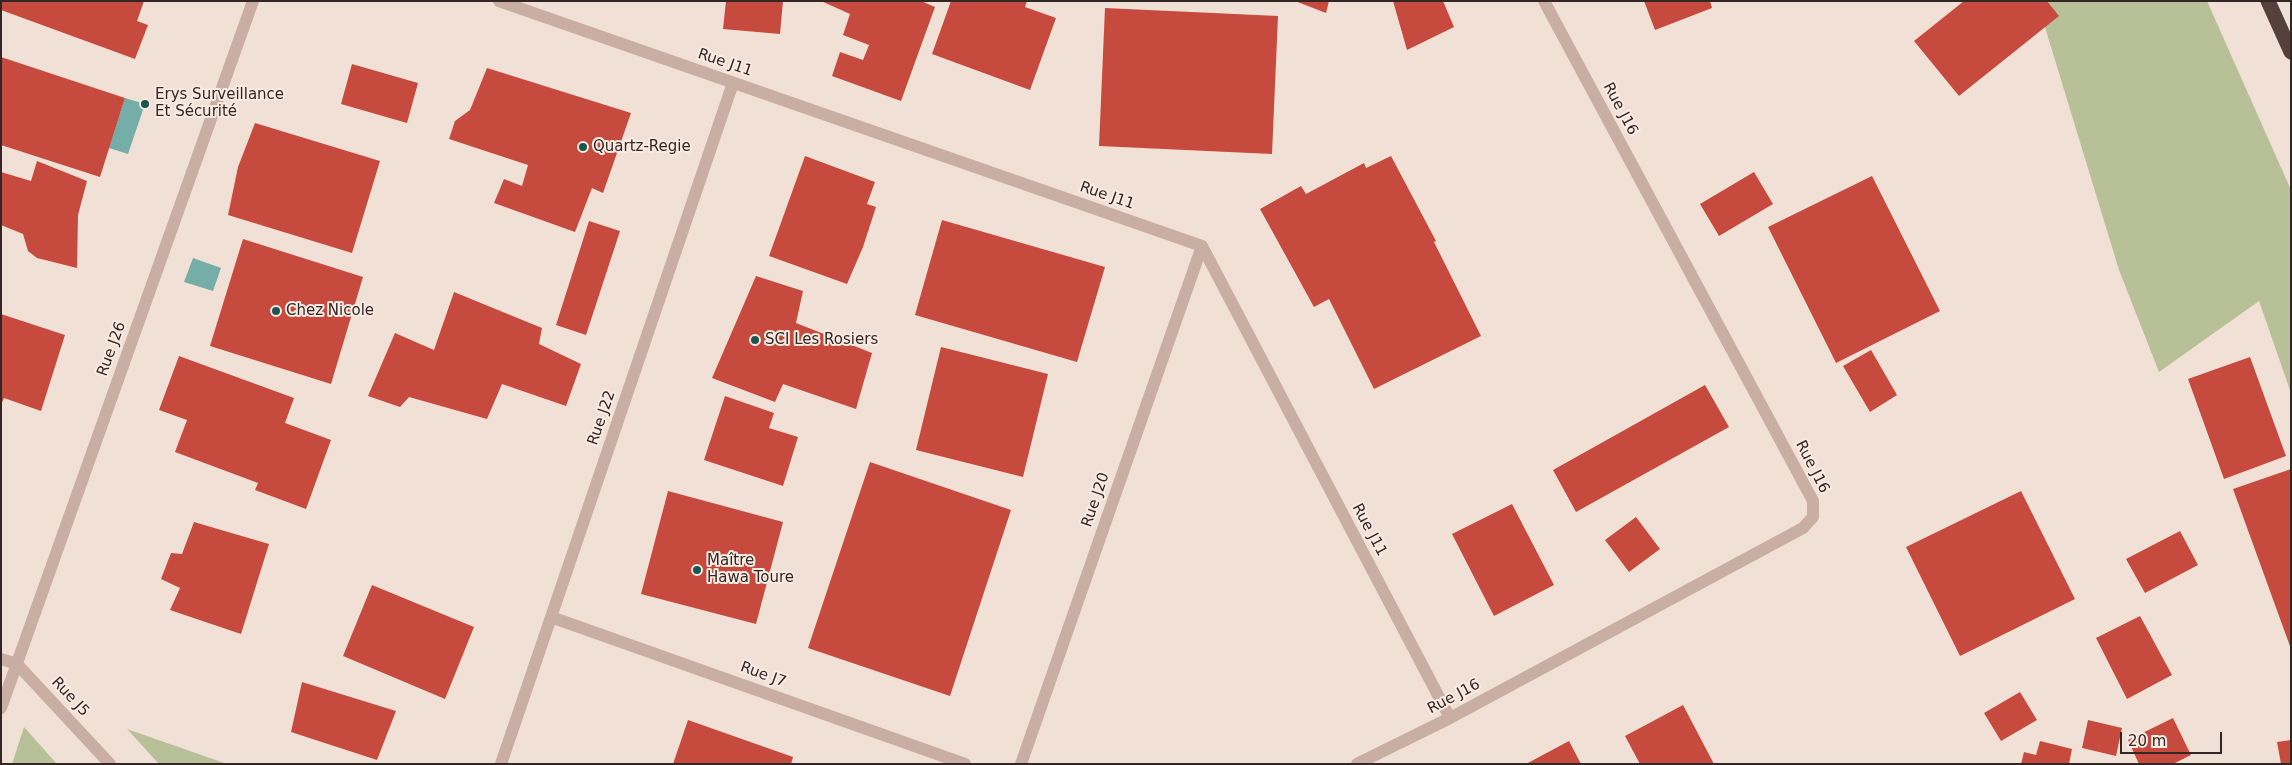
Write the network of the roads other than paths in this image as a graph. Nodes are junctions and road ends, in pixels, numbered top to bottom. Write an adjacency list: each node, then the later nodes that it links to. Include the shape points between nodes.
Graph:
1 (253, 1): 10 (street, Rue J26)
2 (499, 1): 6 (street, Rue J11)
3 (1544, 1): 12 (street, Rue J16, via 1813,502 1813,517 1803,528)
4 (2268, 1): 5 (highway)
5 (2291, 52)
6 (733, 83): 7 (street, Rue J11); 8 (street, Rue J22)
7 (1202, 246): 12 (street, Rue J11); 16 (street, Rue J20)
8 (551, 617): 14 (street, Rue J22); 15 (street, Rue J7)
9 (1, 659): 10 (street, Rue J5)
10 (17, 664): 11 (street, Rue J26); 13 (street, Rue J5)
11 (1, 708)
12 (1450, 718): 17 (street, Rue J16)
13 (110, 764)
14 (501, 764)
15 (965, 764)
16 (1022, 764)
17 (1357, 764)

